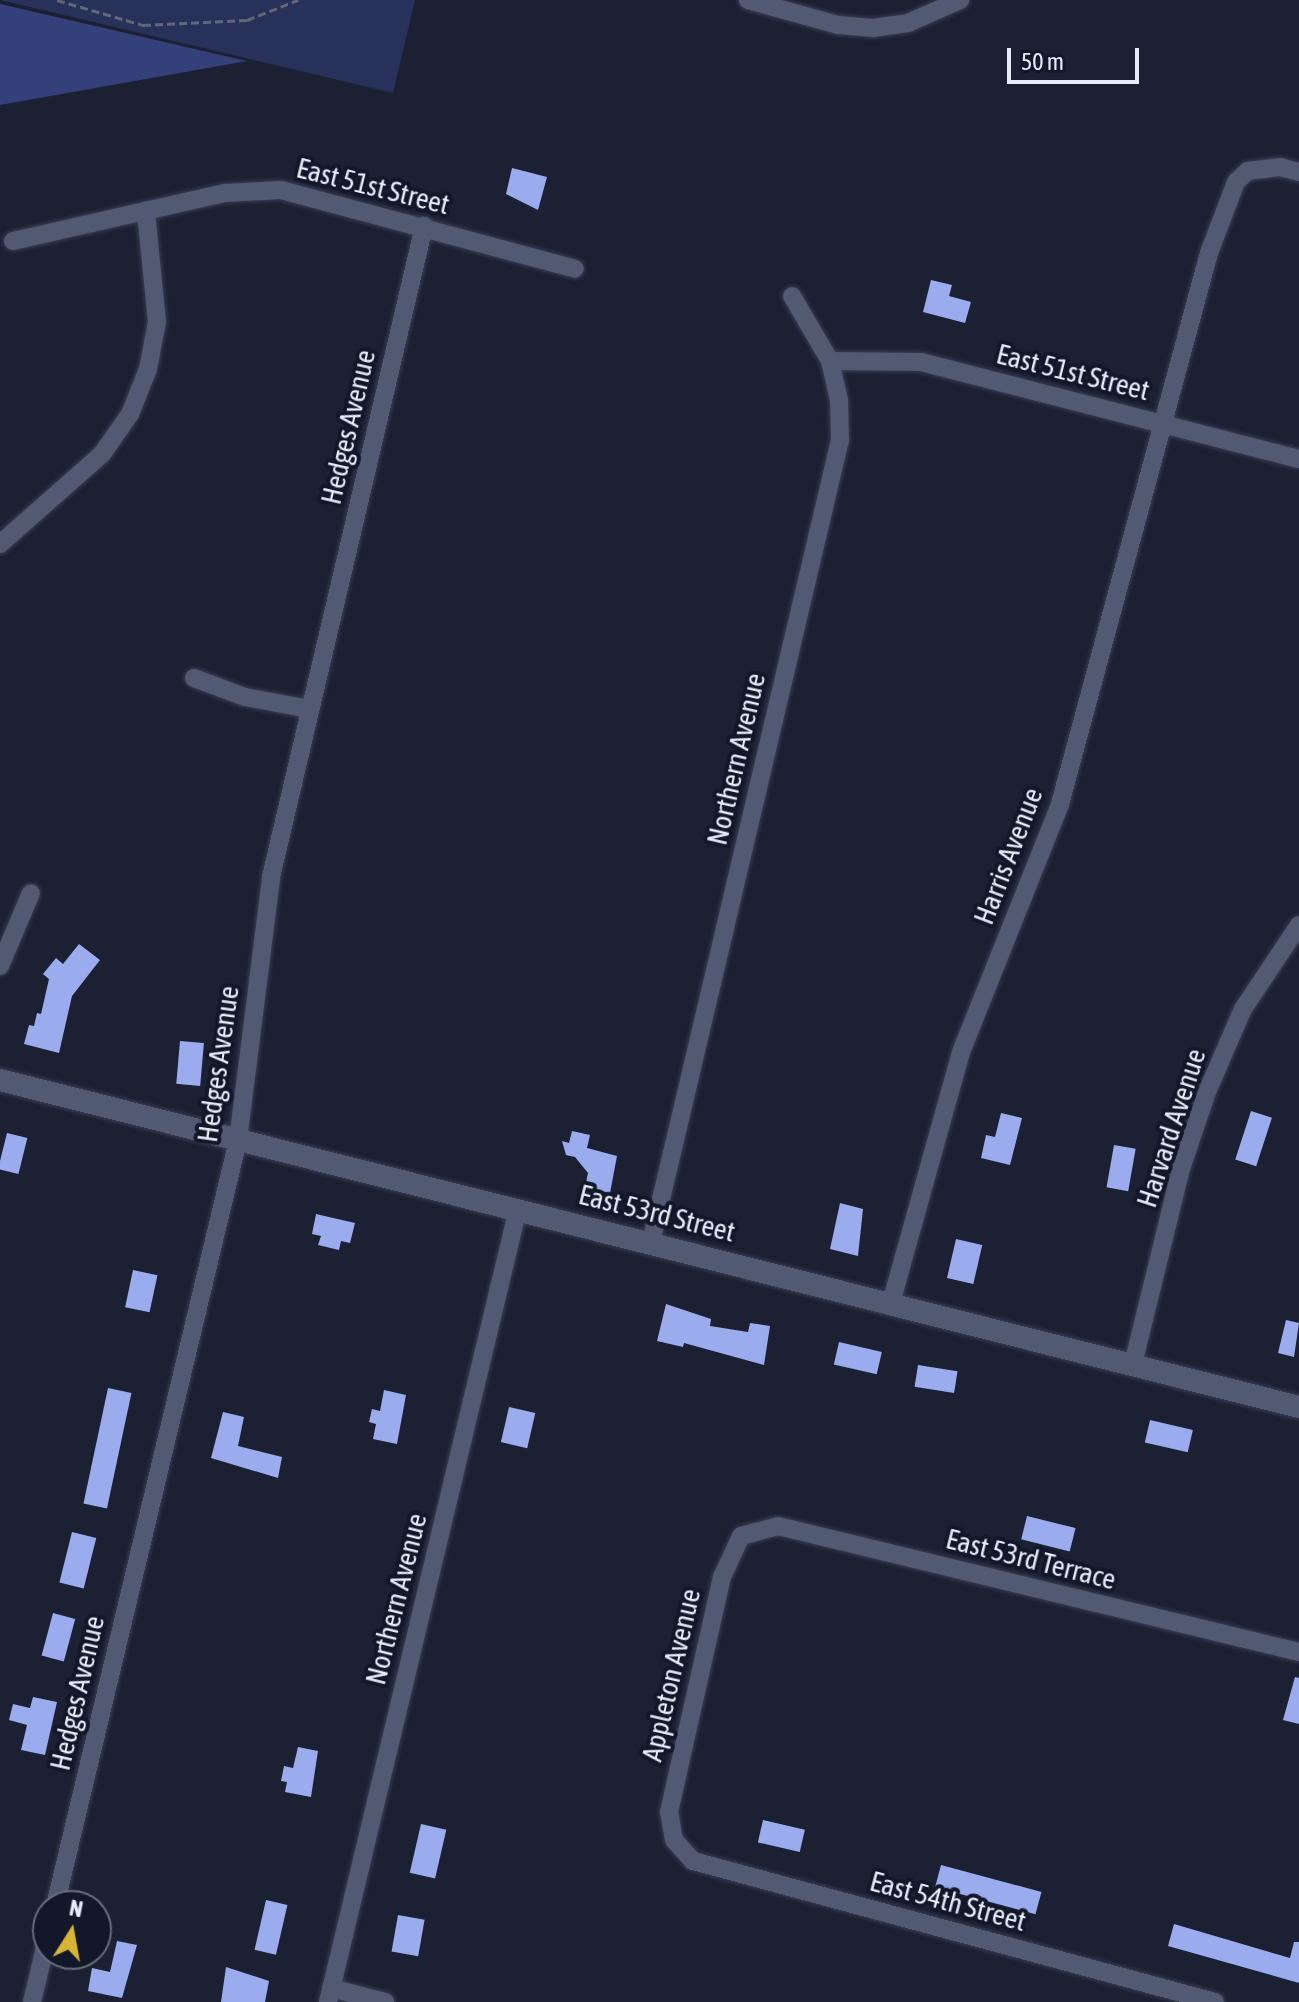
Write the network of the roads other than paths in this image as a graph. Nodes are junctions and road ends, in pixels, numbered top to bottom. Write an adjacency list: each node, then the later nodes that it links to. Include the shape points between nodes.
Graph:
1 (748, 0): 3 (street)
2 (960, 0): 3 (street, via 908,23 873,28)
3 (792, 6)
4 (1299, 172): 11 (street, Harris Avenue, via 1280,167 1248,171 1236,182 1190,314)
5 (146, 211): 6 (street, East 51st Street, via 225,193 281,190); 7 (street, East 51st Street); 13 (street, via 157,322 148,369 130,414 102,454)
6 (424, 226): 8 (street, East 51st Street); 15 (street, Hedges Avenue)
7 (13, 241)
8 (575, 269)
9 (792, 296): 10 (street, Northern Avenue)
10 (830, 361): 11 (street, East 51st Street, via 921,362); 22 (street, Northern Avenue, via 839,400 840,440)
11 (1166, 425): 12 (street, East 51st Street); 23 (street, Harris Avenue, via 1060,804 961,1052)
12 (1299, 459)
13 (0, 544)
14 (194, 678): 15 (street, via 245,697)
15 (310, 709): 20 (street, Hedges Avenue, via 271,877)
16 (31, 893): 18 (street)
17 (1299, 925): 24 (street, Harvard Avenue, via 1243,1009 1207,1092 1180,1172)
18 (0, 966)
19 (0, 1080): 20 (street, East 53rd Street)
20 (238, 1140): 21 (street, East 53rd Street); 29 (street, Hedges Avenue)
21 (518, 1209): 22 (street, East 53rd Street); 31 (street, Northern Avenue)
22 (651, 1242): 23 (street, East 53rd Street)
23 (891, 1303): 24 (street, East 53rd Street)
24 (1133, 1364): 25 (street, East 53rd Street)
25 (1299, 1407)
26 (749, 1532): 27 (street, East 53rd Terrace, via 778,1526); 28 (street, Appleton Avenue, via 731,1547 722,1577 669,1812)
27 (1299, 1652)
28 (674, 1840): 34 (street, East 54th Street, via 693,1861)
29 (59, 1890)
30 (40, 1970): 32 (street)
31 (329, 1995): 33 (street)
32 (32, 2002)
33 (385, 2002)
34 (1215, 2002)

